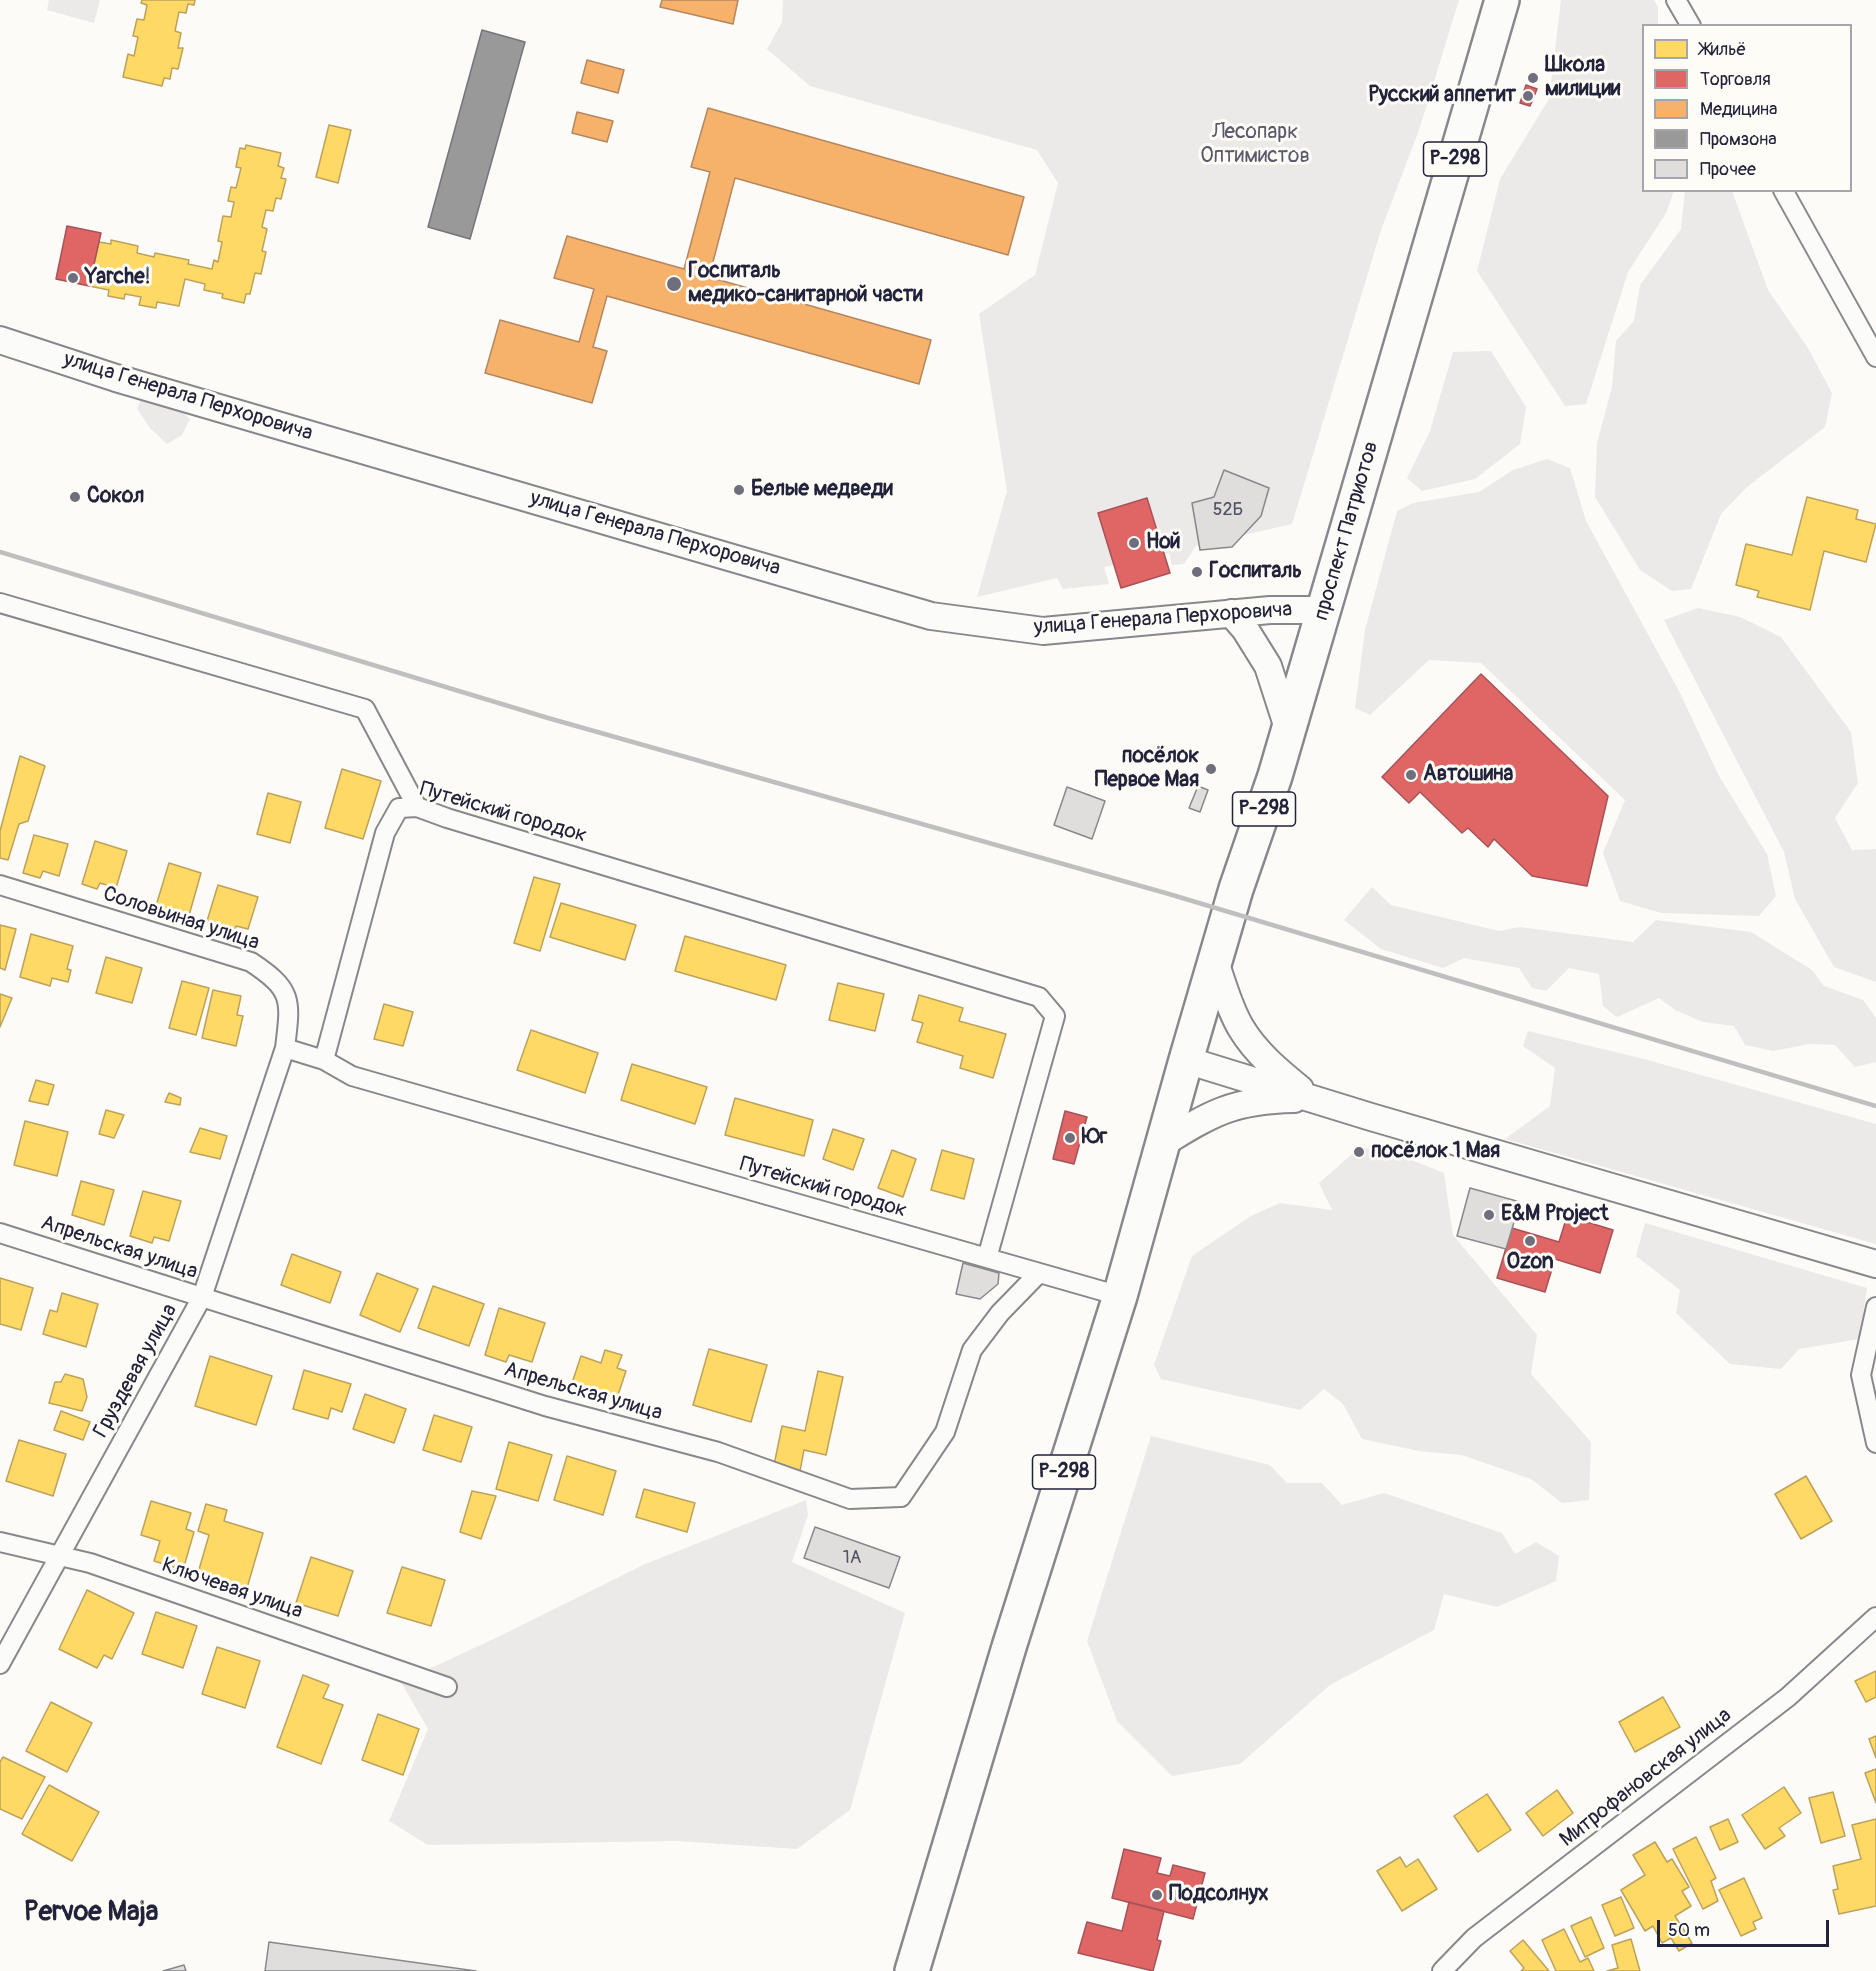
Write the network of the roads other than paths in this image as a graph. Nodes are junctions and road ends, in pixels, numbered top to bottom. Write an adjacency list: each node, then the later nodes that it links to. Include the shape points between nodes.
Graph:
1 (1502, 0): 8 (highway, проспект Патриотов / Р-298)
2 (1676, 0): 3 (street)
3 (1690, 24)
4 (1784, 192): 6 (street)
5 (0, 340): 9 (street, улица Генерала Перхоровича, via 116,378 931,616 1043,631)
6 (1876, 357)
7 (0, 603): 11 (street, via 365,709)
8 (1324, 610): 9 (street, улица Генерала Перхоровича); 10 (highway, проспект Патриотов / Р-298)
9 (1232, 613): 10 (street, via 1268,666)
10 (1288, 728): 13 (highway, проспект Патриотов / Р-298)
11 (417, 807): 15 (street, Путейский городок, via 399,808 385,833); 20 (street, Путейский городок, via 1040,997 1055,1016)
12 (0, 885): 14 (street, Соловьиная улица, via 251,962 284,988 289,1015)
13 (1215, 962): 16 (highway, проспект Патриотов / Р-298); 17 (street, via 1241,1027 1256,1049)
14 (285, 1048): 15 (street); 24 (street, Груздевая улица)
15 (324, 1060): 20 (street, Путейский городок, via 352,1076)
16 (1186, 1060): 17 (street); 18 (highway, Р-298)
17 (1312, 1098): 18 (street, via 1236,1105 1204,1117); 21 (street)
18 (1162, 1144): 23 (highway, Р-298)
19 (0, 1233): 24 (street, Апрельская улица)
20 (987, 1258): 22 (street, Путейский городок)
21 (1876, 1264)
22 (1038, 1274): 23 (street, Путейский городок); 24 (street, Апрельская улица, via 1000,1313 972,1350 945,1431 901,1497 850,1499 718,1452 545,1406)
23 (1120, 1296): 32 (highway, Р-298)
24 (202, 1297): 28 (street, Груздевая улица)
25 (1876, 1307): 26 (street, via 1861,1375)
26 (1876, 1443)
27 (0, 1542): 28 (street, Ключевая улица)
28 (61, 1556): 30 (street, Груздевая улица); 31 (street, Ключевая улица)
29 (1876, 1617): 33 (street, Митрофановская улица, via 1788,1698 1474,1938)
30 (0, 1664)
31 (447, 1687)
32 (912, 1971)
33 (1442, 1971)

